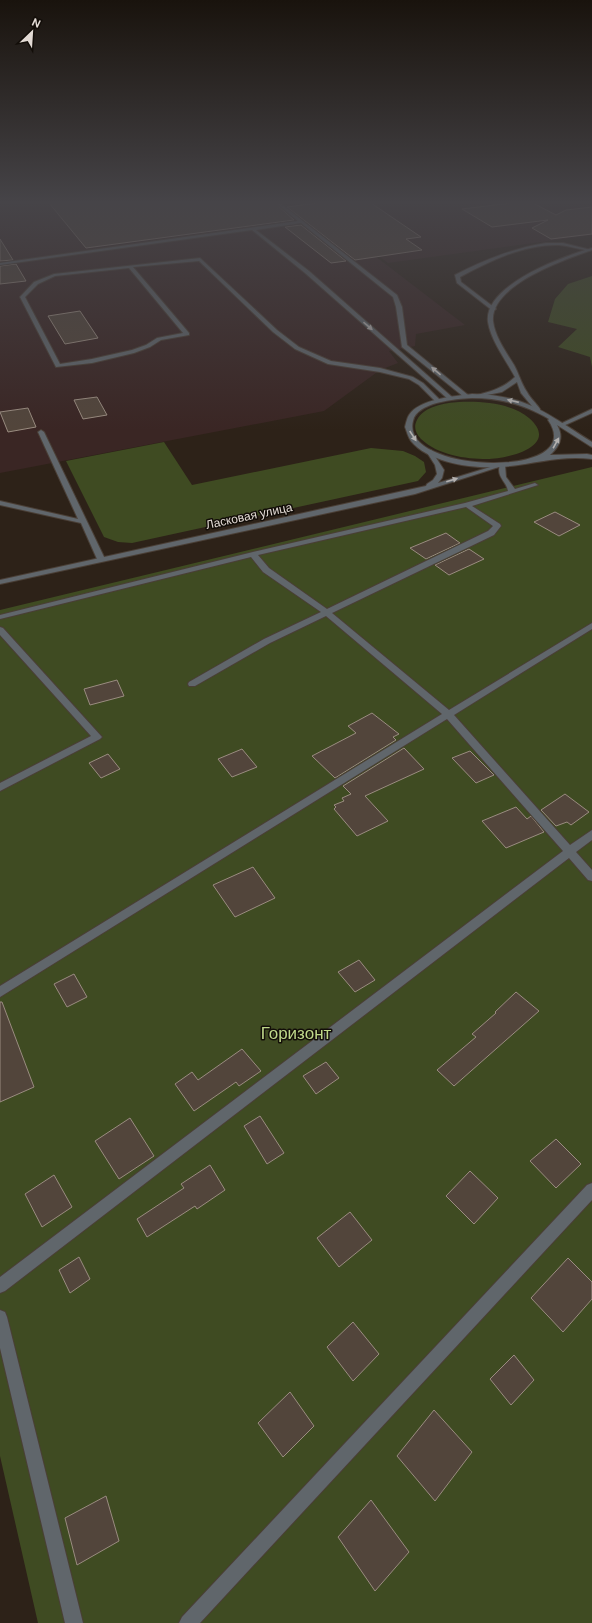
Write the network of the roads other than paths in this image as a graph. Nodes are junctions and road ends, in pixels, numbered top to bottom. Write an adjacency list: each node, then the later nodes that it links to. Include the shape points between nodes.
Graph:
1 (47, 279): 2 (street, via 36,283 22,297 58,366 134,351 159,339 187,334)
2 (141, 279)
3 (221, 279): 13 (street, via 275,331 297,348 330,363 380,370 411,378)
4 (315, 279): 12 (street, one-way to 12)
5 (373, 279): 10 (street, one-way to 5, via 404,346 395,296)
6 (458, 279): 8 (street, via 459,283)
7 (524, 279): 8 (street, via 509,289)
8 (493, 308): 9 (street, via 490,317 494,333)
9 (518, 377): 11 (street, via 509,387); 14 (street, via 523,391)
10 (466, 396): 11 (street); 12 (street)
11 (479, 396): 14 (street, one-way to 11, via 500,398)
12 (450, 398): 13 (street)
13 (438, 401): 20 (street, one-way to 20, via 424,406 412,416 408,427 414,440)
14 (538, 410): 16 (street)
15 (592, 411): 17 (street)
16 (549, 417): 17 (street); 22 (street, one-way to 16, via 555,447 559,437 557,427)
17 (561, 425): 19 (street)
18 (41, 432): 29 (street)
19 (592, 445)
20 (429, 451): 23 (street, via 454,461); 25 (street, via 440,465 441,475 435,482)
21 (592, 457): 22 (street, via 564,456)
22 (532, 460): 23 (street)
23 (502, 465): 25 (street, Ласковая улица, one-way to 23); 26 (street, via 503,477)
24 (536, 485): 26 (street)
25 (415, 492): 31 (street, Ласковая улица)
26 (512, 492): 28 (street)
27 (0, 503): 29 (street)
28 (467, 505): 30 (street); 33 (street, via 497,526 491,533)
29 (84, 522): 31 (street)
30 (253, 554): 33 (street, via 266,570); 34 (street)
31 (102, 559): 32 (street, Ласковая улица)
32 (0, 582)
33 (326, 612): 37 (street, via 267,641); 38 (street)
34 (0, 617)
35 (592, 625): 38 (street)
36 (0, 630): 39 (street, via 97,737)
37 (192, 684)
38 (449, 715): 41 (street); 43 (street)
39 (0, 787)
40 (592, 834): 41 (street)
41 (568, 852): 42 (street); 45 (street)
42 (592, 877)
43 (0, 992)
44 (592, 1190): 48 (street)
45 (0, 1286)
46 (0, 1317): 47 (street)
47 (74, 1623)
48 (188, 1623)

